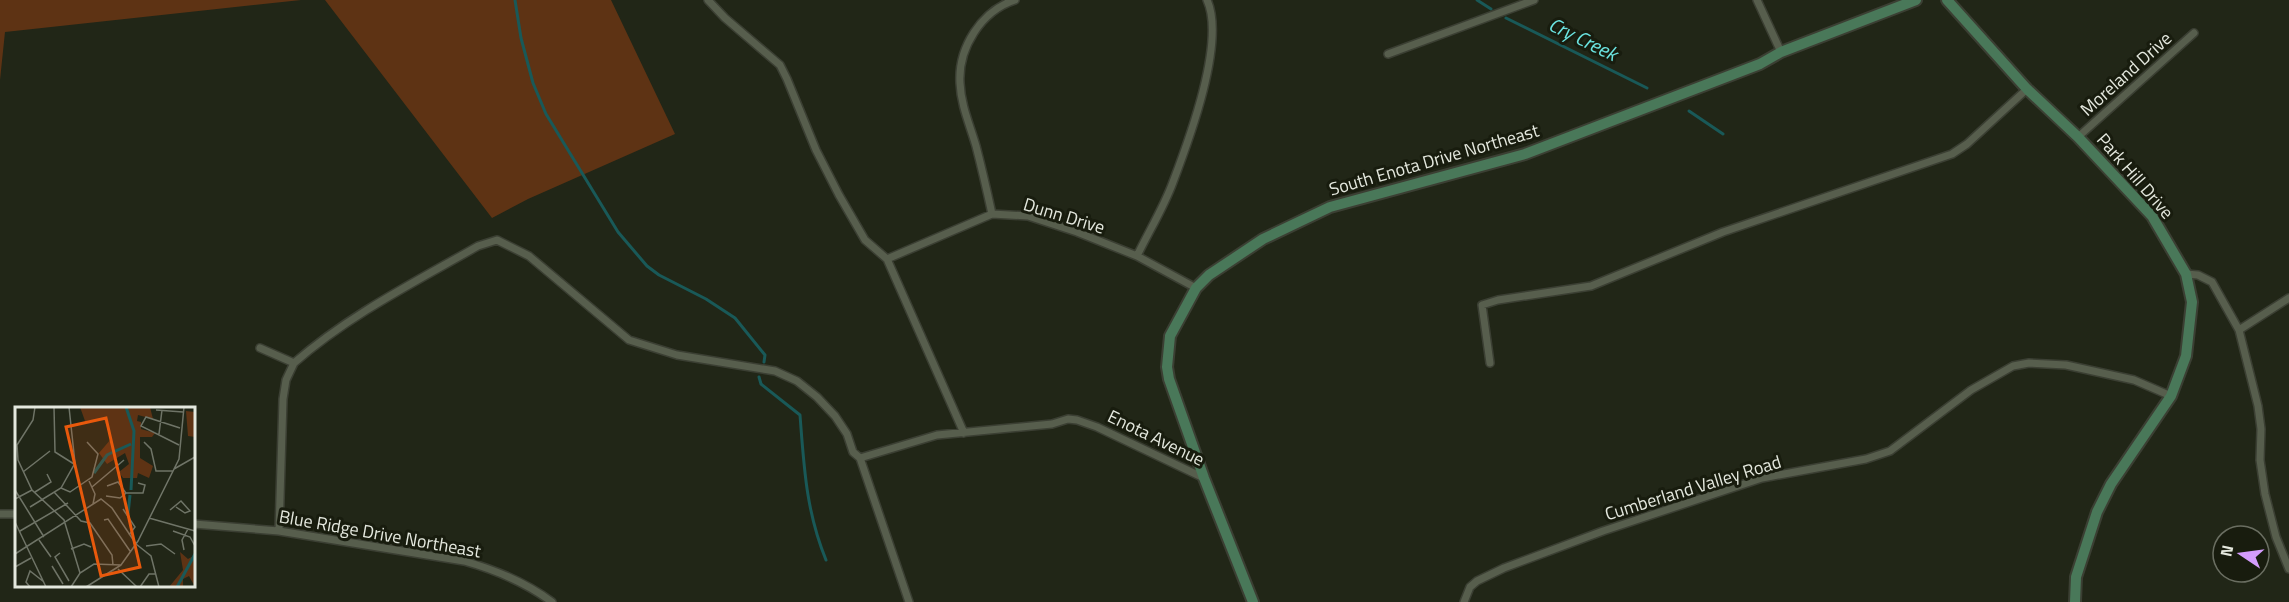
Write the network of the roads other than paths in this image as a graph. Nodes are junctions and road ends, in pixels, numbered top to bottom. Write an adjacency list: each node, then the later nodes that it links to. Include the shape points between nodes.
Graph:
1 (708, 0): 15 (street, via 780,65 839,195 865,240)
2 (1014, 0): 13 (street, via 984,19 973,34 961,67 966,118)
3 (1207, 0): 14 (street, via 1213,24 1202,94 1173,183)
4 (1534, 0): 10 (street)
5 (1757, 0): 9 (street)
6 (1916, 0): 9 (street, South Enota Drive Northeast)
7 (1947, 0): 11 (street, Park Hill Drive)
8 (2194, 33): 12 (street, Moreland Drive)
9 (1781, 52): 17 (street, South Enota Drive Northeast, via 1760,64 1525,154 1330,207 1263,239)
10 (1388, 54)
11 (2027, 89): 12 (street, Park Hill Drive); 22 (street, via 1952,154 1723,232 1592,286 1482,305)
12 (2078, 137): 16 (street, Park Hill Drive, via 2152,216)
13 (992, 214): 14 (street, Dunn Drive, via 1028,216); 15 (street, Dunn Drive)
14 (1137, 256): 17 (street, Dunn Drive)
15 (886, 259): 24 (street)
16 (2186, 274): 19 (street, via 2212,282); 23 (street, Park Hill Drive, via 2192,302 2190,335)
17 (1196, 288): 26 (street, South Enota Drive Northeast, via 1170,336 1167,367)
18 (2289, 298): 19 (street)
19 (2239, 330): 29 (street, via 2258,406 2265,494)
20 (260, 348): 21 (street)
21 (294, 363): 25 (street, via 362,311 478,246 497,240 529,256 629,340 677,356 775,371 797,381 835,416); 28 (street, via 283,399)
22 (1490, 363)
23 (2171, 396): 33 (street, Cumberland Valley Road, via 2134,380 2066,365 2013,366 1971,390 1890,451 1762,478 1603,531 1477,581); 34 (street, Park Hill Drive, via 2111,484 2097,512 2076,577)
24 (964, 433): 25 (street, Enota Avenue, via 938,435); 26 (street, Enota Avenue, via 1077,420)
25 (860, 458): 31 (street)
26 (1204, 478): 32 (street, Enota Avenue)
27 (195, 524): 28 (street, Blue Ridge Drive Northeast)
28 (279, 531): 30 (street, Blue Ridge Drive Northeast, via 464,561 518,581)
29 (2289, 568)
30 (552, 602)
31 (909, 602)
32 (1253, 602)
33 (1464, 602)
34 (2075, 602)

